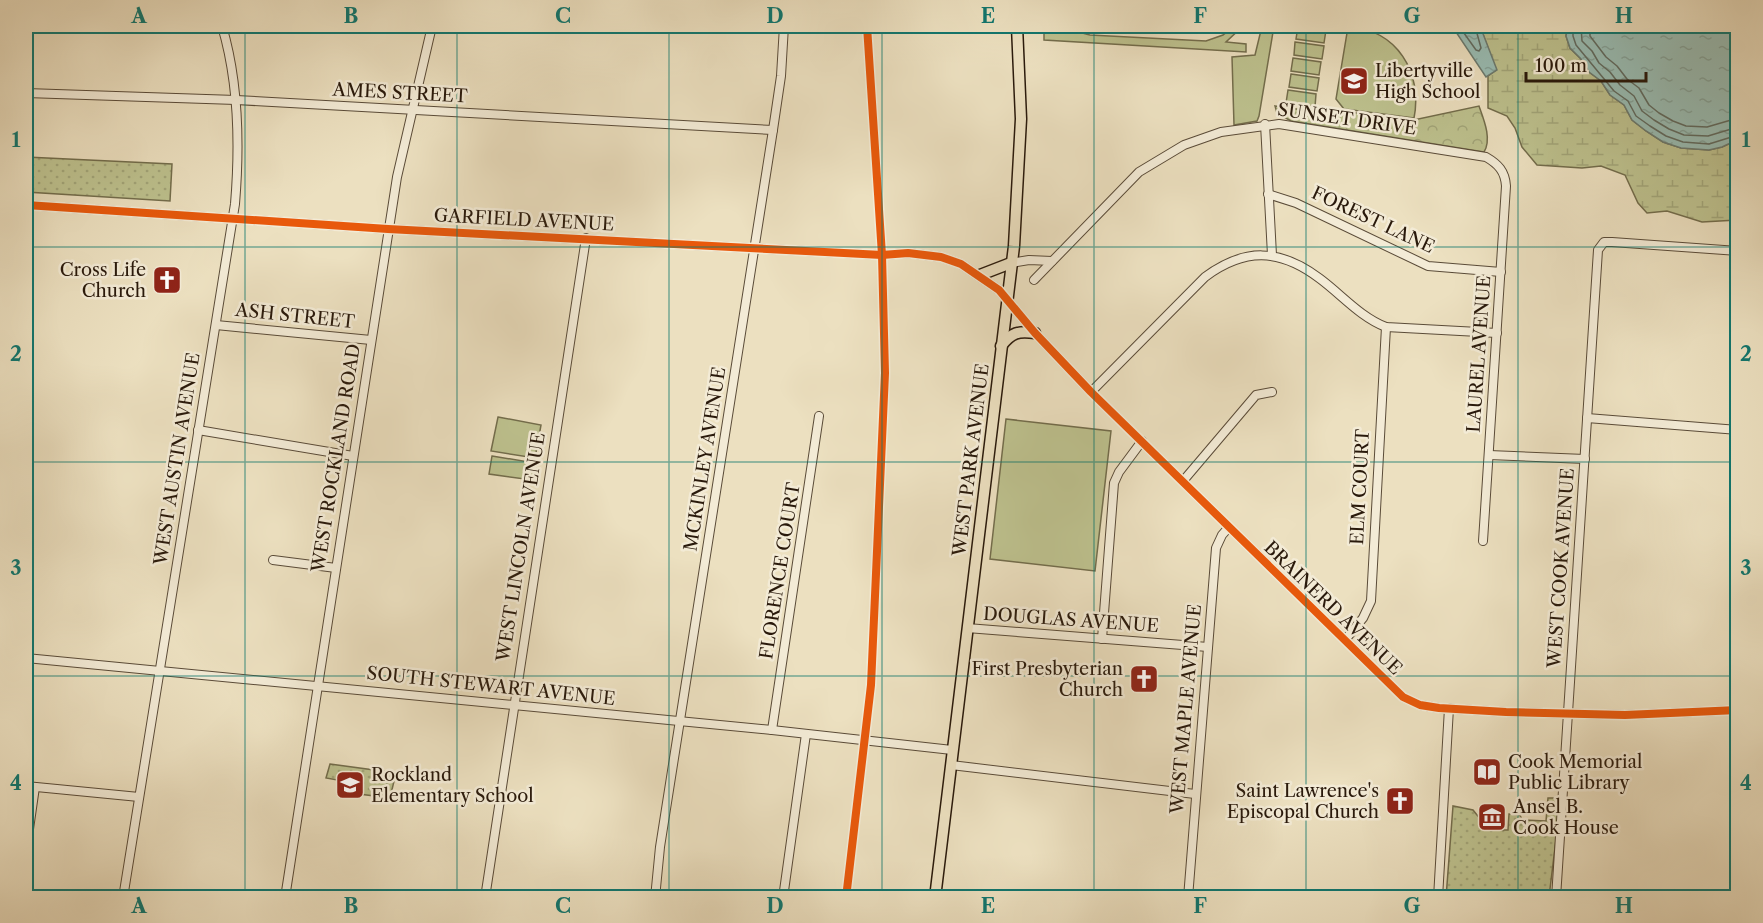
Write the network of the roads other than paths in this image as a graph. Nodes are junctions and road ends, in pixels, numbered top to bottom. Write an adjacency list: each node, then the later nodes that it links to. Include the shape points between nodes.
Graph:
1 (222, 26): 6 (street, WEST AUSTIN AVENUE)
2 (432, 26): 7 (street, WEST ROCKLAND ROAD)
3 (784, 26): 9 (street, MCKINLEY AVENUE)
4 (1017, 26): 16 (main road, WEST PARK AVENUE, via 1021,119)
5 (26, 93): 6 (street, AMES STREET)
6 (236, 100): 7 (street, AMES STREET); 13 (street, WEST AUSTIN AVENUE)
7 (411, 110): 9 (street, AMES STREET); 14 (street, WEST ROCKLAND ROAD)
8 (1265, 124): 10 (street, SUNSET DRIVE, via 1486,157); 11 (street); 21 (street, SUNSET DRIVE, via 1199,138 1167,153 1133,177)
9 (774, 130): 17 (street, MCKINLEY AVENUE)
10 (1501, 169): 23 (street, LAUREL AVENUE, via 1506,177)
11 (1268, 194): 19 (street); 23 (street, FOREST LANE, via 1296,203 1428,266)
12 (26, 205): 13 (street, GARFIELD AVENUE)
13 (233, 217): 14 (street, GARFIELD AVENUE); 27 (street, WEST AUSTIN AVENUE)
14 (388, 229): 15 (street, GARFIELD AVENUE); 31 (street, WEST ROCKLAND ROAD)
15 (586, 238): 17 (street, GARFIELD AVENUE); 55 (street, WEST LINCOLN AVENUE)
16 (1014, 246): 20 (street); 22 (main road, WEST PARK AVENUE)
17 (754, 248): 24 (street, GARFIELD AVENUE, via 908,253 940,257); 59 (street, MCKINLEY AVENUE)
18 (1737, 251): 36 (street, WEST COOK AVENUE, via 1604,242 1598,250)
19 (1272, 255): 28 (street, via 1288,259 1319,278); 33 (street, via 1243,257 1204,277)
20 (1029, 260): 21 (street); 22 (street)
21 (1052, 261): 25 (street, SUNSET DRIVE)
22 (1011, 263): 24 (main road); 26 (main road, WEST PARK AVENUE)
23 (1501, 272): 30 (street, LAUREL AVENUE)
24 (980, 276): 26 (street, GARFIELD AVENUE)
25 (1034, 280)
26 (1007, 299): 29 (street, BRAINERD AVENUE); 32 (main road, WEST PARK AVENUE)
27 (216, 325): 31 (street, ASH STREET); 37 (street, WEST AUSTIN AVENUE)
28 (1386, 327): 30 (street); 50 (street, ELM COURT, via 1371,601)
29 (1035, 333): 32 (main road, via 1016,332); 33 (street, BRAINERD AVENUE)
30 (1497, 333): 40 (street, LAUREL AVENUE)
31 (371, 340): 41 (street, WEST ROCKLAND ROAD)
32 (1001, 346): 48 (main road, WEST PARK AVENUE)
33 (1091, 392): 39 (street, BRAINERD AVENUE)
34 (1272, 392): 43 (street, via 1256,395)
35 (819, 416): 60 (street, FLORENCE COURT)
36 (1587, 418): 38 (street); 42 (street, WEST COOK AVENUE)
37 (198, 430): 41 (street); 53 (street, WEST AUSTIN AVENUE)
38 (1737, 430)
39 (1142, 441): 43 (street, BRAINERD AVENUE); 49 (street, via 1114,483)
40 (1489, 455): 42 (street); 45 (street, LAUREL AVENUE)
41 (353, 456): 47 (street, WEST ROCKLAND ROAD)
42 (1585, 459): 58 (street, WEST COOK AVENUE)
43 (1182, 481): 44 (street, BRAINERD AVENUE)
44 (1229, 527): 50 (street, BRAINERD AVENUE); 51 (street, WEST MAPLE AVENUE, via 1216,548)
45 (1483, 542)
46 (273, 560): 47 (street)
47 (336, 568): 54 (street, WEST ROCKLAND ROAD)
48 (967, 628): 49 (street, DOUGLAS AVENUE); 62 (main road, WEST PARK AVENUE)
49 (1102, 639): 51 (street, DOUGLAS AVENUE)
50 (1345, 640): 56 (street, BRAINERD AVENUE, via 1403,698 1420,705)
51 (1208, 647): 65 (street, WEST MAPLE AVENUE)
52 (26, 658): 53 (street, SOUTH STEWART AVENUE)
53 (159, 670): 54 (street, SOUTH STEWART AVENUE); 66 (street, WEST AUSTIN AVENUE)
54 (316, 686): 55 (street, SOUTH STEWART AVENUE); 69 (street, WEST ROCKLAND ROAD)
55 (513, 705): 59 (street, SOUTH STEWART AVENUE); 70 (street, WEST LINCOLN AVENUE)
56 (1449, 708): 58 (street, BRAINERD AVENUE); 75 (street)
57 (1737, 710): 58 (street, BRAINERD AVENUE)
58 (1569, 713): 76 (street, WEST COOK AVENUE)
59 (680, 722): 60 (street, SOUTH STEWART AVENUE); 71 (street, MCKINLEY AVENUE)
60 (772, 730): 61 (street, SOUTH STEWART AVENUE)
61 (806, 734): 62 (street, SOUTH STEWART AVENUE); 72 (street)
62 (952, 750): 63 (main road, WEST PARK AVENUE)
63 (951, 765): 65 (street); 73 (main road, WEST PARK AVENUE)
64 (30, 787): 66 (street); 67 (street)
65 (1195, 794): 74 (street, WEST MAPLE AVENUE)
66 (139, 797): 68 (street, WEST AUSTIN AVENUE)
67 (26, 850)
68 (123, 897)
69 (285, 897)
70 (485, 897)
71 (655, 897)
72 (783, 897)
73 (935, 897)
74 (1188, 897)
75 (1438, 897)
76 (1556, 897)

